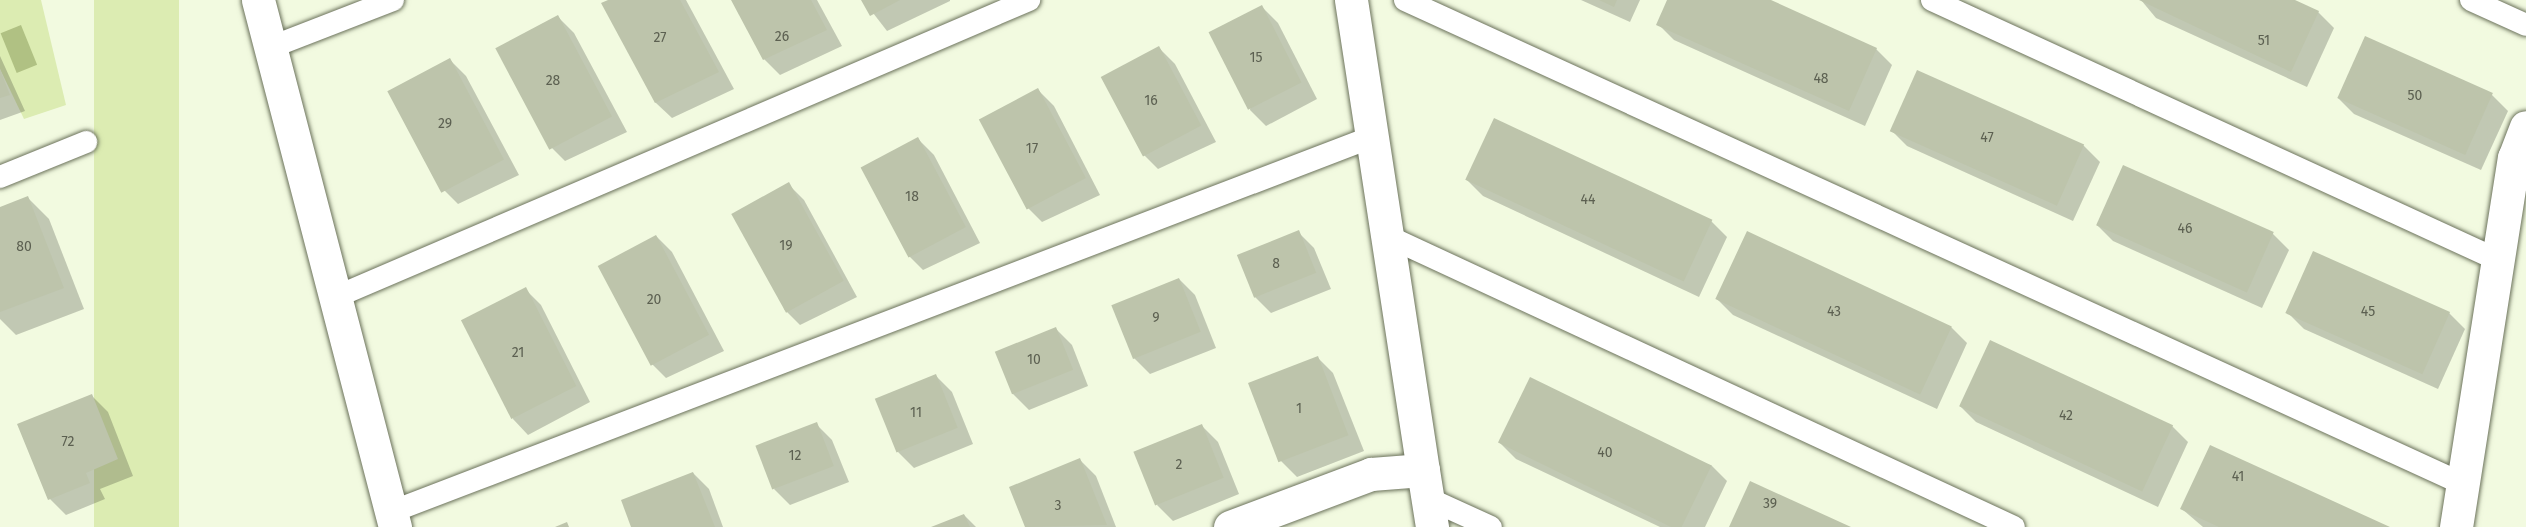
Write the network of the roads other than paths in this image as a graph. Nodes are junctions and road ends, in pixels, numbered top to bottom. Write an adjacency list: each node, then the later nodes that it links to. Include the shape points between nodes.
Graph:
1 (258, 0): 9 (street)
2 (393, 0): 9 (lane)
3 (1029, 0): 16 (lane)
4 (1351, 0): 11 (street)
5 (1405, 0): 17 (lane)
6 (1932, 0): 15 (lane)
7 (2471, 0): 8 (lane)
8 (2526, 25)
9 (269, 48): 16 (street)
10 (2526, 127): 15 (street, via 2514,158)
11 (1372, 136): 14 (street); 19 (lane)
12 (86, 142): 13 (lane)
13 (0, 177)
14 (1387, 236): 18 (street); 22 (lane)
15 (2498, 260): 17 (street)
16 (338, 296): 19 (street)
17 (2461, 483): 23 (street)
18 (1427, 498): 20 (street, via 1371,474); 21 (lane)
19 (393, 519)
20 (1230, 527)
21 (1491, 527)
22 (2014, 527)
23 (2456, 527)

